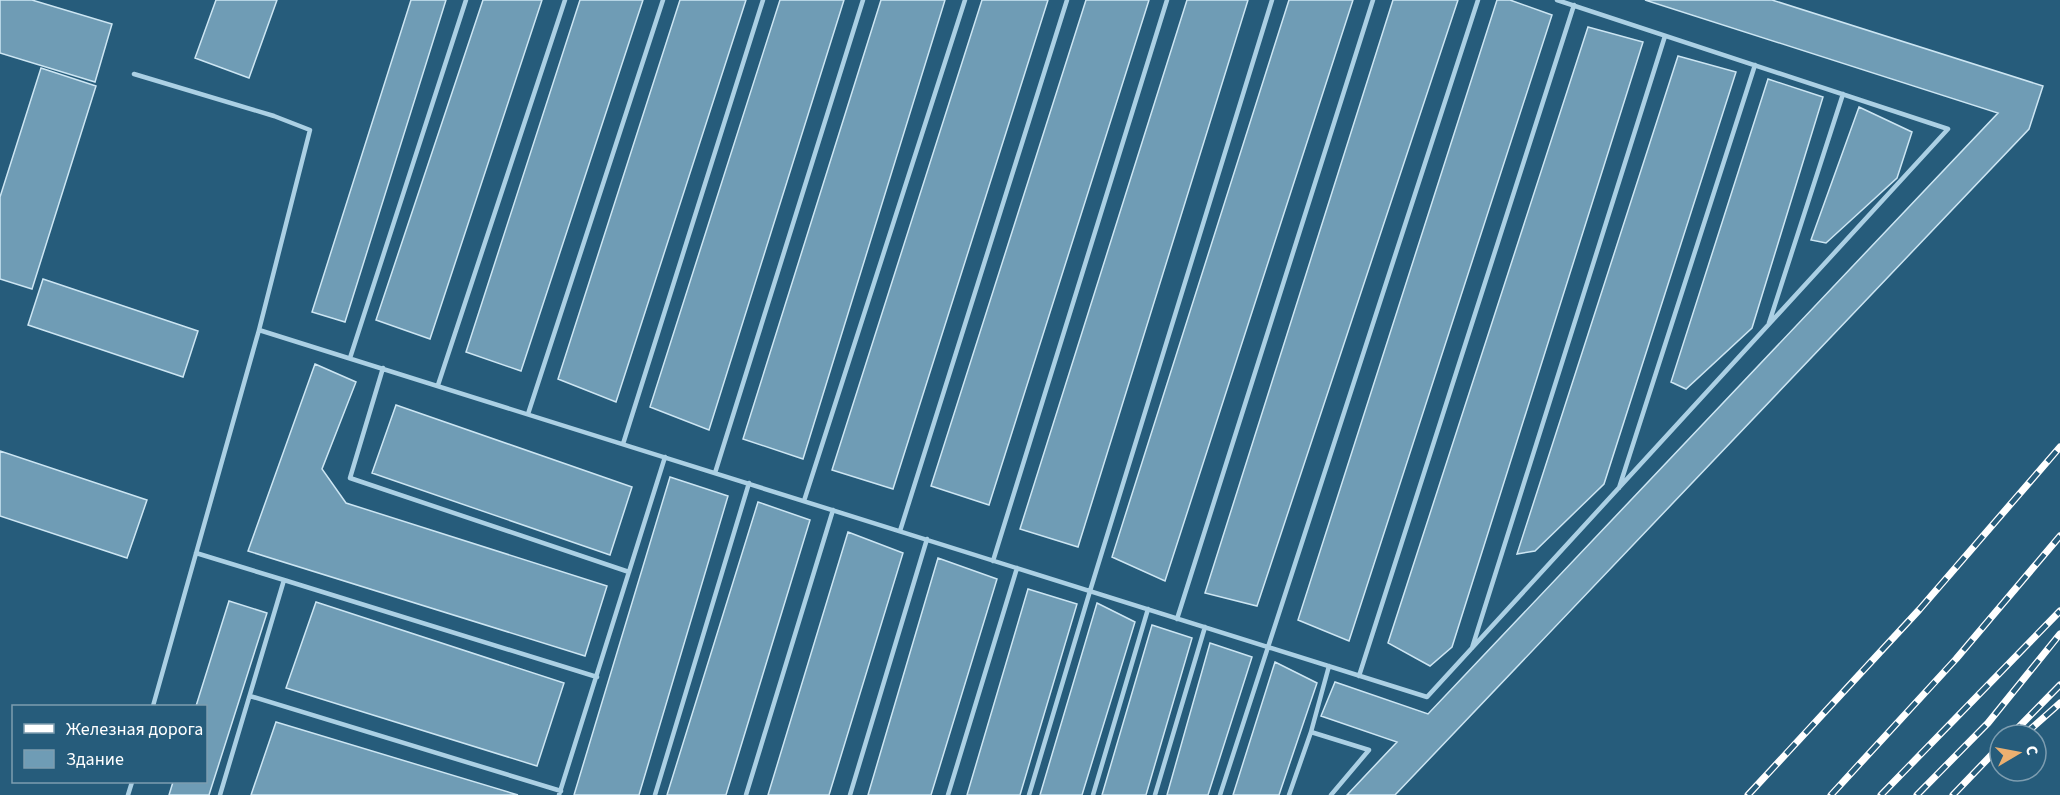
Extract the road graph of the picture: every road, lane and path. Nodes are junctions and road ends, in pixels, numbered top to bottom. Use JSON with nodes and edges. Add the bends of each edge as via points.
{"nodes":[{"id":1,"x":466,"y":0,"type":"edge"},
{"id":2,"x":565,"y":0,"type":"edge"},
{"id":3,"x":663,"y":0,"type":"edge"},
{"id":4,"x":763,"y":0,"type":"edge"},
{"id":5,"x":863,"y":0,"type":"edge"},
{"id":6,"x":965,"y":0,"type":"edge"},
{"id":7,"x":1067,"y":0,"type":"edge"},
{"id":8,"x":1167,"y":0,"type":"edge"},
{"id":9,"x":1272,"y":0,"type":"edge"},
{"id":10,"x":1373,"y":0,"type":"edge"},
{"id":11,"x":1478,"y":0,"type":"edge"},
{"id":12,"x":1557,"y":0,"type":"edge"},
{"id":13,"x":1574,"y":5,"type":"junction"},
{"id":14,"x":1665,"y":36,"type":"junction"},
{"id":15,"x":1755,"y":65,"type":"junction"},
{"id":16,"x":134,"y":74,"type":"dead end"},
{"id":17,"x":1843,"y":94,"type":"junction"},
{"id":18,"x":1768,"y":325,"type":"junction"},
{"id":19,"x":259,"y":330,"type":"junction"},
{"id":20,"x":350,"y":358,"type":"junction"},
{"id":21,"x":383,"y":368,"type":"junction"},
{"id":22,"x":438,"y":385,"type":"junction"},
{"id":23,"x":528,"y":414,"type":"junction"},
{"id":24,"x":623,"y":444,"type":"junction"},
{"id":25,"x":665,"y":457,"type":"junction"},
{"id":26,"x":715,"y":473,"type":"junction"},
{"id":27,"x":749,"y":483,"type":"junction"},
{"id":28,"x":1618,"y":490,"type":"junction"},
{"id":29,"x":804,"y":501,"type":"junction"},
{"id":30,"x":833,"y":510,"type":"junction"},
{"id":31,"x":900,"y":531,"type":"junction"},
{"id":32,"x":927,"y":539,"type":"junction"},
{"id":33,"x":196,"y":553,"type":"junction"},
{"id":34,"x":993,"y":561,"type":"junction"},
{"id":35,"x":1017,"y":568,"type":"junction"},
{"id":36,"x":629,"y":572,"type":"junction"},
{"id":37,"x":284,"y":580,"type":"junction"},
{"id":38,"x":1090,"y":591,"type":"junction"},
{"id":39,"x":1148,"y":609,"type":"junction"},
{"id":40,"x":1177,"y":618,"type":"junction"},
{"id":41,"x":1205,"y":627,"type":"junction"},
{"id":42,"x":1270,"y":648,"type":"junction"},
{"id":43,"x":1472,"y":649,"type":"junction"},
{"id":44,"x":1329,"y":666,"type":"junction"},
{"id":45,"x":1359,"y":676,"type":"junction"},
{"id":46,"x":597,"y":677,"type":"junction"},
{"id":47,"x":250,"y":696,"type":"junction"},
{"id":48,"x":153,"y":705,"type":"edge"},
{"id":49,"x":1311,"y":732,"type":"junction"},
{"id":50,"x":560,"y":793,"type":"edge"},
{"id":51,"x":220,"y":795,"type":"edge"},
{"id":52,"x":655,"y":795,"type":"edge"},
{"id":53,"x":746,"y":795,"type":"edge"},
{"id":54,"x":850,"y":795,"type":"edge"},
{"id":55,"x":948,"y":795,"type":"edge"},
{"id":56,"x":1029,"y":795,"type":"edge"},
{"id":57,"x":1093,"y":795,"type":"edge"},
{"id":58,"x":1155,"y":795,"type":"edge"},
{"id":59,"x":1220,"y":795,"type":"edge"},
{"id":60,"x":1289,"y":795,"type":"edge"},
{"id":61,"x":1331,"y":795,"type":"edge"}],
"edges":[{"from":1,"to":20,"type":"lane"},
{"from":2,"to":22,"type":"lane"},
{"from":3,"to":23,"type":"lane"},
{"from":4,"to":24,"type":"lane"},
{"from":5,"to":26,"type":"lane"},
{"from":6,"to":29,"type":"lane"},
{"from":7,"to":31,"type":"lane"},
{"from":8,"to":34,"type":"lane"},
{"from":9,"to":38,"type":"lane"},
{"from":10,"to":40,"type":"lane"},
{"from":11,"to":42,"type":"lane"},
{"from":12,"to":13,"type":"lane"},
{"from":13,"to":14,"type":"lane"},
{"from":13,"to":45,"type":"lane"},
{"from":14,"to":15,"type":"lane"},
{"from":14,"to":43,"type":"lane"},
{"from":15,"to":17,"type":"lane"},
{"from":15,"to":28,"type":"lane"},
{"from":16,"to":19,"type":"lane","via":[[310,130]]},
{"from":17,"to":18,"type":"lane"},
{"from":17,"to":18,"type":"lane","via":[[1948,129]]},
{"from":18,"to":28,"type":"lane"},
{"from":19,"to":20,"type":"lane"},
{"from":19,"to":33,"type":"lane"},
{"from":20,"to":21,"type":"lane"},
{"from":21,"to":22,"type":"lane"},
{"from":21,"to":36,"type":"lane","via":[[350,478]]},
{"from":22,"to":23,"type":"lane"},
{"from":23,"to":24,"type":"lane"},
{"from":24,"to":25,"type":"lane"},
{"from":25,"to":26,"type":"lane"},
{"from":25,"to":36,"type":"lane"},
{"from":26,"to":27,"type":"lane"},
{"from":27,"to":29,"type":"lane"},
{"from":27,"to":52,"type":"lane"},
{"from":28,"to":43,"type":"lane"},
{"from":29,"to":30,"type":"lane"},
{"from":30,"to":31,"type":"lane"},
{"from":30,"to":53,"type":"lane"},
{"from":31,"to":32,"type":"lane"},
{"from":32,"to":34,"type":"lane"},
{"from":32,"to":54,"type":"lane"},
{"from":33,"to":37,"type":"lane"},
{"from":33,"to":48,"type":"lane"},
{"from":34,"to":35,"type":"lane"},
{"from":35,"to":38,"type":"lane"},
{"from":35,"to":55,"type":"lane"},
{"from":36,"to":46,"type":"lane"},
{"from":37,"to":46,"type":"lane"},
{"from":37,"to":47,"type":"lane"},
{"from":38,"to":39,"type":"lane"},
{"from":38,"to":56,"type":"lane"},
{"from":39,"to":40,"type":"lane"},
{"from":39,"to":57,"type":"lane"},
{"from":40,"to":41,"type":"lane"},
{"from":41,"to":42,"type":"lane"},
{"from":41,"to":58,"type":"lane"},
{"from":42,"to":44,"type":"lane"},
{"from":42,"to":59,"type":"lane"},
{"from":43,"to":45,"type":"lane","via":[[1427,697]]},
{"from":44,"to":45,"type":"lane"},
{"from":44,"to":49,"type":"lane"},
{"from":46,"to":50,"type":"lane"},
{"from":47,"to":50,"type":"lane"},
{"from":47,"to":51,"type":"lane"},
{"from":49,"to":60,"type":"lane"},
{"from":49,"to":61,"type":"lane","via":[[1369,750]]}]}
